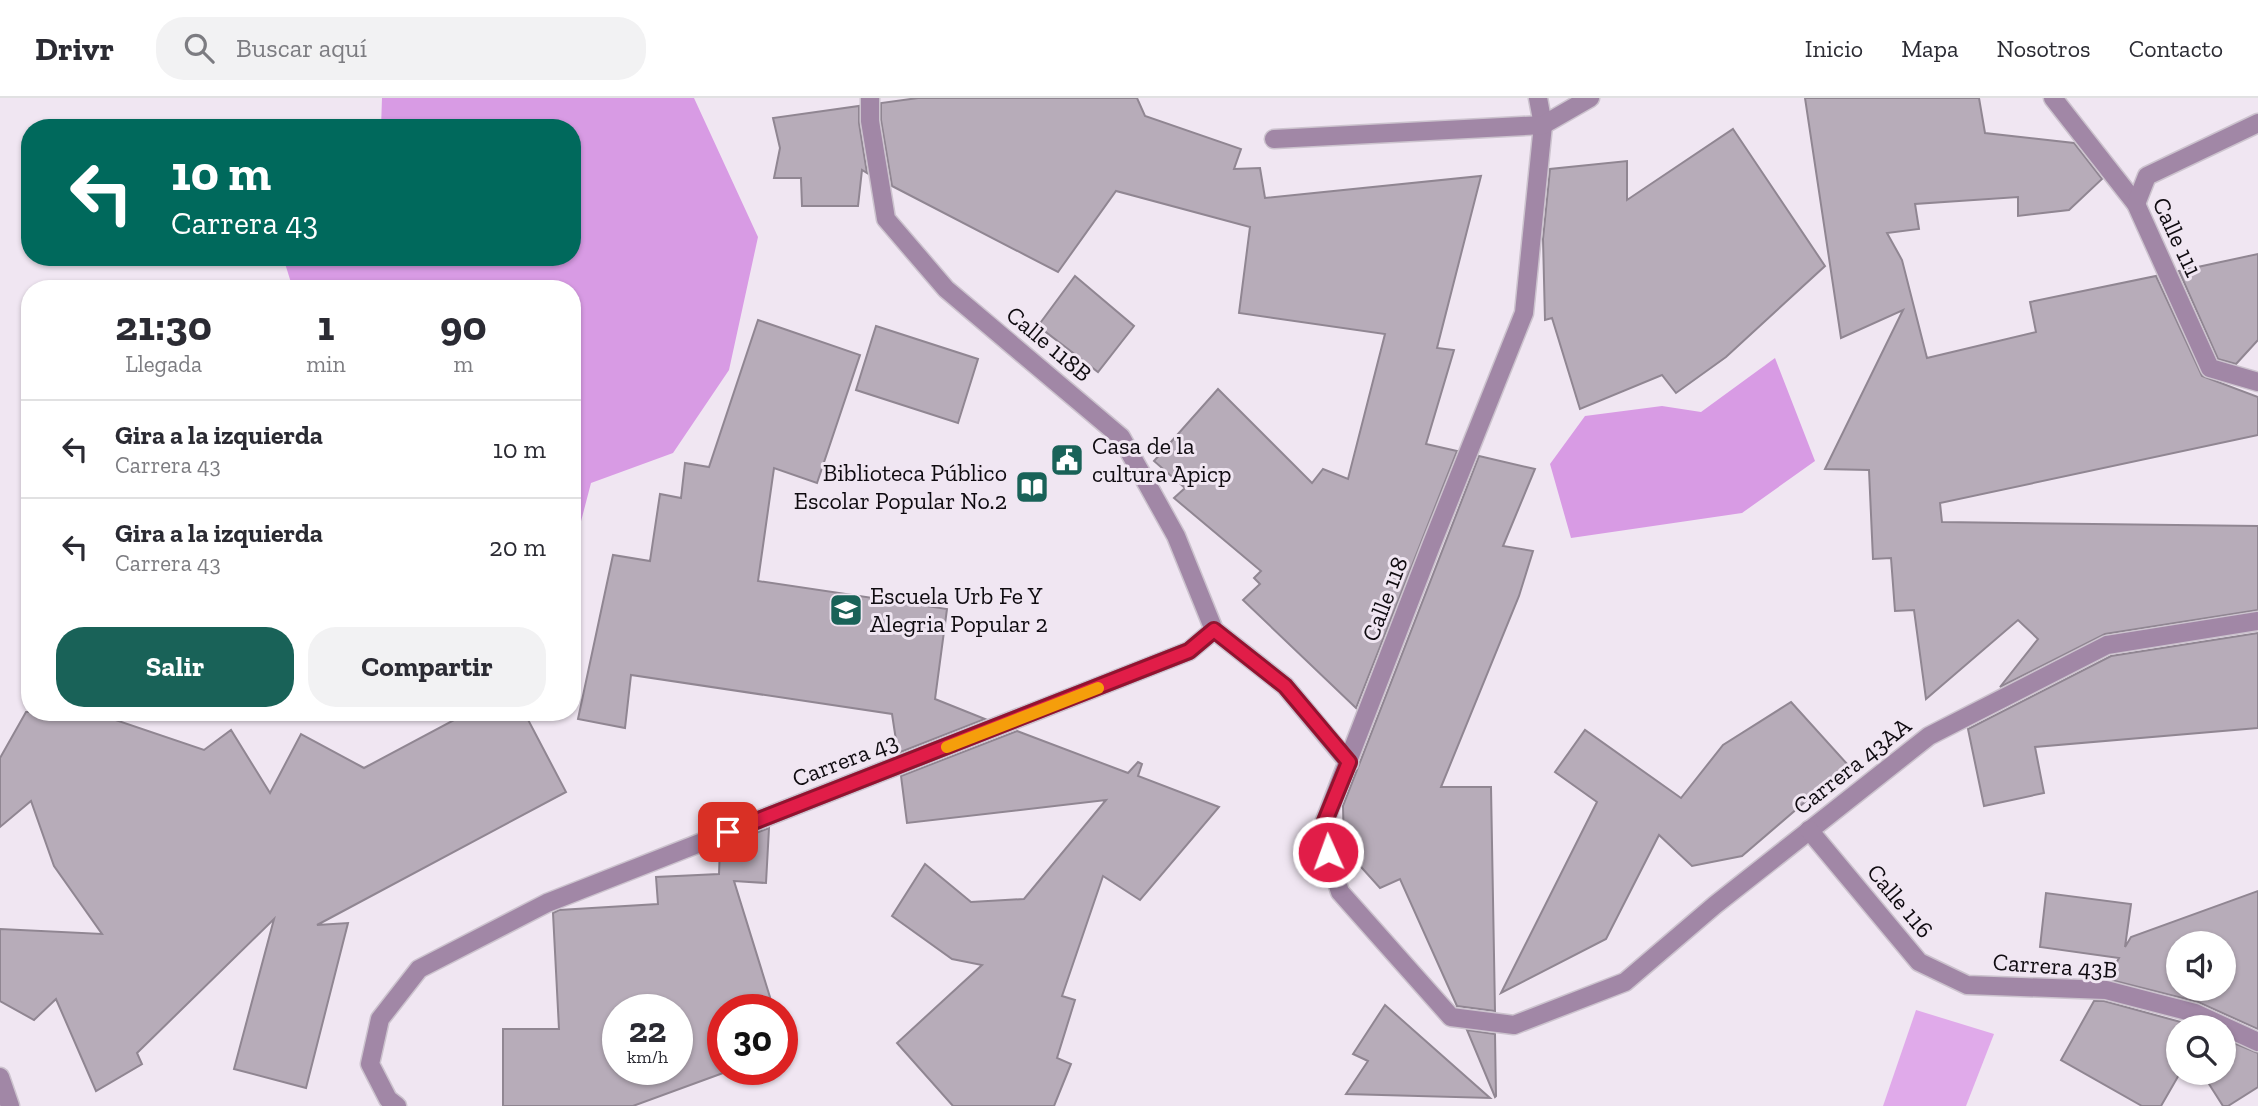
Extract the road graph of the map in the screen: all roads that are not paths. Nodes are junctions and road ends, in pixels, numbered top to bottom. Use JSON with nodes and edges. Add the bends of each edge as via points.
{"nodes":[{"id":1,"x":870,"y":98,"type":"edge"},
{"id":2,"x":1538,"y":98,"type":"edge"},
{"id":3,"x":1590,"y":98,"type":"edge"},
{"id":4,"x":2053,"y":98,"type":"edge"},
{"id":5,"x":2258,"y":123,"type":"edge"},
{"id":6,"x":1544,"y":125,"type":"junction"},
{"id":7,"x":1274,"y":139,"type":"dead end"},
{"id":8,"x":2136,"y":204,"type":"junction"},
{"id":9,"x":2258,"y":382,"type":"edge"},
{"id":10,"x":2258,"y":621,"type":"edge"},
{"id":11,"x":1214,"y":630,"type":"junction"},
{"id":12,"x":1349,"y":762,"type":"junction"},
{"id":13,"x":1809,"y":830,"type":"junction"},
{"id":14,"x":1966,"y":985,"type":"joint"},
{"id":15,"x":1514,"y":1025,"type":"joint"},
{"id":16,"x":2258,"y":1042,"type":"edge"},
{"id":17,"x":0,"y":1077,"type":"edge"},
{"id":18,"x":10,"y":1106,"type":"edge"},
{"id":19,"x":397,"y":1106,"type":"edge"}],
"edges":[{"from":1,"to":11,"type":"street","name":"Calle 118B","via":[[886,219],[946,289],[1121,437],[1176,536]]},
{"from":2,"to":6,"type":"street","name":"Calle 118"},
{"from":3,"to":6,"type":"street"},
{"from":4,"to":8,"type":"street","name":"Calle 111"},
{"from":5,"to":8,"type":"street","via":[[2147,176]]},
{"from":6,"to":7,"type":"street"},
{"from":6,"to":12,"type":"street","name":"Calle 118","via":[[1524,313]]},
{"from":8,"to":9,"type":"street","name":"Calle 111","via":[[2210,368]]},
{"from":10,"to":13,"type":"street","name":"Carrera 43AA","via":[[2107,645],[1929,736]]},
{"from":11,"to":12,"type":"street","via":[[1285,686]]},
{"from":11,"to":19,"type":"street","name":"Carrera 43","via":[[1189,651],[535,909],[419,969],[380,1019],[370,1064],[388,1099]]},
{"from":12,"to":15,"type":"street","name":"Calle 118","via":[[1321,831],[1340,892],[1451,1017]]},
{"from":13,"to":14,"type":"street","name":"Calle 116","via":[[1919,962]]},
{"from":13,"to":15,"type":"street","name":"Carrera 43AA","via":[[1625,982]]},
{"from":14,"to":16,"type":"street","name":"Carrera 43B","via":[[2106,990],[2195,1013]]},
{"from":17,"to":18,"type":"street"}]}
